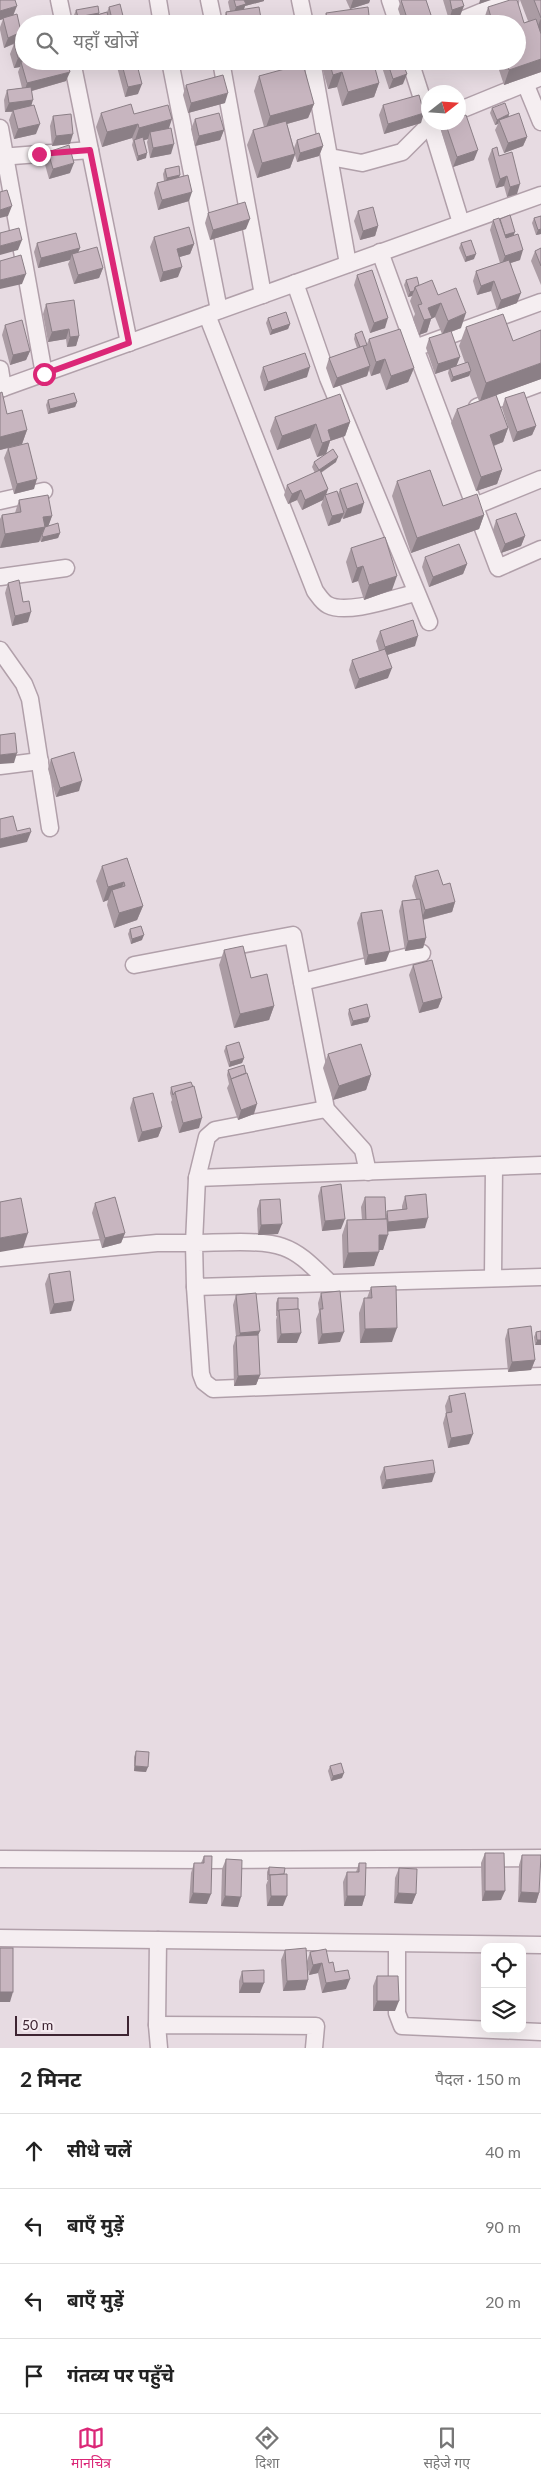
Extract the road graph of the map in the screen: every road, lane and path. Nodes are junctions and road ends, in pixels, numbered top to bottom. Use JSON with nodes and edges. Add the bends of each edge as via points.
{"nodes":[{"id":1,"x":59,"y":0,"type":"edge"},
{"id":2,"x":158,"y":0,"type":"edge"},
{"id":3,"x":210,"y":0,"type":"edge"},
{"id":4,"x":300,"y":0,"type":"edge"},
{"id":5,"x":390,"y":0,"type":"edge"},
{"id":6,"x":510,"y":0,"type":"edge"},
{"id":7,"x":62,"y":15,"type":"edge"},
{"id":8,"x":160,"y":15,"type":"edge"},
{"id":9,"x":212,"y":15,"type":"edge"},
{"id":10,"x":302,"y":15,"type":"edge"},
{"id":11,"x":395,"y":15,"type":"edge"},
{"id":12,"x":474,"y":15,"type":"edge"},
{"id":13,"x":74,"y":70,"type":"edge"},
{"id":14,"x":172,"y":70,"type":"edge"},
{"id":15,"x":222,"y":70,"type":"edge"},
{"id":16,"x":314,"y":70,"type":"edge"},
{"id":17,"x":413,"y":70,"type":"edge"},
{"id":18,"x":541,"y":76,"type":"edge"},
{"id":19,"x":224,"y":80,"type":"junction"},
{"id":20,"x":208,"y":83,"type":"edge"},
{"id":21,"x":525,"y":83,"type":"junction"},
{"id":22,"x":192,"y":87,"type":"edge"},
{"id":23,"x":175,"y":90,"type":"junction"},
{"id":24,"x":421,"y":94,"type":"edge"},
{"id":25,"x":466,"y":108,"type":"edge"},
{"id":26,"x":541,"y":122,"type":"edge"},
{"id":27,"x":0,"y":128,"type":"edge"},
{"id":28,"x":422,"y":130,"type":"edge"},
{"id":29,"x":433,"y":130,"type":"edge"},
{"id":30,"x":90,"y":150,"type":"junction"},
{"id":31,"x":2,"y":156,"type":"edge"},
{"id":32,"x":330,"y":157,"type":"junction"},
{"id":33,"x":541,"y":195,"type":"edge"},
{"id":34,"x":461,"y":223,"type":"junction"},
{"id":35,"x":380,"y":252,"type":"junction"},
{"id":36,"x":348,"y":264,"type":"junction"},
{"id":37,"x":295,"y":283,"type":"junction"},
{"id":38,"x":263,"y":294,"type":"junction"},
{"id":39,"x":541,"y":302,"type":"edge"},
{"id":40,"x":213,"y":313,"type":"junction"},
{"id":41,"x":129,"y":343,"type":"junction"},
{"id":42,"x":415,"y":348,"type":"junction"},
{"id":43,"x":0,"y":369,"type":"edge"},
{"id":44,"x":44,"y":374,"type":"junction"},
{"id":45,"x":541,"y":383,"type":"edge"},
{"id":46,"x":2,"y":389,"type":"edge"},
{"id":47,"x":442,"y":420,"type":"junction"},
{"id":48,"x":541,"y":480,"type":"edge"},
{"id":49,"x":44,"y":491,"type":"dead end"},
{"id":50,"x":0,"y":501,"type":"edge"},
{"id":51,"x":475,"y":506,"type":"junction"},
{"id":52,"x":541,"y":549,"type":"edge"},
{"id":53,"x":66,"y":568,"type":"dead end"},
{"id":54,"x":0,"y":577,"type":"edge"},
{"id":55,"x":415,"y":593,"type":"junction"},
{"id":56,"x":429,"y":622,"type":"dead end"},
{"id":57,"x":0,"y":650,"type":"edge"},
{"id":58,"x":40,"y":761,"type":"junction"},
{"id":59,"x":0,"y":766,"type":"edge"},
{"id":60,"x":50,"y":828,"type":"dead end"},
{"id":61,"x":422,"y":953,"type":"dead end"},
{"id":62,"x":134,"y":965,"type":"dead end"},
{"id":63,"x":302,"y":982,"type":"junction"},
{"id":64,"x":326,"y":1109,"type":"junction"},
{"id":65,"x":541,"y":1165,"type":"edge"},
{"id":66,"x":494,"y":1167,"type":"junction"},
{"id":67,"x":368,"y":1172,"type":"junction"},
{"id":68,"x":197,"y":1178,"type":"junction"},
{"id":69,"x":194,"y":1243,"type":"junction"},
{"id":70,"x":0,"y":1258,"type":"edge"},
{"id":71,"x":541,"y":1277,"type":"edge"},
{"id":72,"x":493,"y":1278,"type":"junction"},
{"id":73,"x":329,"y":1282,"type":"junction"},
{"id":74,"x":195,"y":1287,"type":"junction"},
{"id":75,"x":541,"y":1376,"type":"edge"},
{"id":76,"x":541,"y":1858,"type":"edge"},
{"id":77,"x":0,"y":1859,"type":"edge"},
{"id":78,"x":0,"y":1938,"type":"edge"},
{"id":79,"x":158,"y":1940,"type":"junction"},
{"id":80,"x":397,"y":1944,"type":"junction"},
{"id":81,"x":541,"y":1945,"type":"edge"},
{"id":82,"x":157,"y":2025,"type":"junction"},
{"id":83,"x":541,"y":2032,"type":"edge"},
{"id":84,"x":159,"y":2048,"type":"edge"},
{"id":85,"x":314,"y":2048,"type":"edge"}],
"edges":[{"from":1,"to":7,"type":"street"},
{"from":2,"to":8,"type":"street"},
{"from":3,"to":9,"type":"street"},
{"from":4,"to":10,"type":"street"},
{"from":5,"to":11,"type":"street"},
{"from":6,"to":12,"type":"street"},
{"from":13,"to":30,"type":"street"},
{"from":14,"to":23,"type":"street"},
{"from":15,"to":19,"type":"street"},
{"from":16,"to":32,"type":"street"},
{"from":17,"to":24,"type":"street"},
{"from":18,"to":21,"type":"street"},
{"from":19,"to":20,"type":"street"},
{"from":19,"to":38,"type":"street"},
{"from":21,"to":25,"type":"street"},
{"from":21,"to":26,"type":"street"},
{"from":22,"to":23,"type":"street"},
{"from":23,"to":40,"type":"street"},
{"from":27,"to":31,"type":"street"},
{"from":28,"to":32,"type":"street","via":[[402,152],[362,163]]},
{"from":29,"to":34,"type":"street"},
{"from":30,"to":31,"type":"street"},
{"from":30,"to":41,"type":"street"},
{"from":31,"to":44,"type":"street"},
{"from":32,"to":36,"type":"street"},
{"from":33,"to":34,"type":"street"},
{"from":34,"to":35,"type":"street"},
{"from":35,"to":36,"type":"street"},
{"from":35,"to":42,"type":"street"},
{"from":36,"to":37,"type":"street"},
{"from":37,"to":38,"type":"street"},
{"from":37,"to":55,"type":"street","via":[[328,378]]},
{"from":38,"to":40,"type":"street"},
{"from":39,"to":42,"type":"street"},
{"from":40,"to":41,"type":"street"},
{"from":40,"to":55,"type":"street","via":[[321,601],[345,609]]},
{"from":41,"to":44,"type":"street"},
{"from":42,"to":47,"type":"street"},
{"from":43,"to":46,"type":"street"},
{"from":44,"to":46,"type":"street"},
{"from":45,"to":47,"type":"street"},
{"from":47,"to":51,"type":"street"},
{"from":48,"to":51,"type":"street"},
{"from":49,"to":50,"type":"street"},
{"from":51,"to":52,"type":"street","via":[[498,568]]},
{"from":53,"to":54,"type":"street"},
{"from":55,"to":56,"type":"street"},
{"from":57,"to":58,"type":"street","via":[[24,684],[30,699]]},
{"from":58,"to":59,"type":"street"},
{"from":58,"to":60,"type":"street"},
{"from":61,"to":63,"type":"street"},
{"from":62,"to":63,"type":"street","via":[[293,935]]},
{"from":63,"to":64,"type":"street"},
{"from":64,"to":67,"type":"street","via":[[362,1150]]},
{"from":64,"to":68,"type":"street","via":[[210,1132]]},
{"from":65,"to":66,"type":"street"},
{"from":66,"to":67,"type":"street"},
{"from":66,"to":72,"type":"street"},
{"from":67,"to":68,"type":"street"},
{"from":68,"to":69,"type":"street"},
{"from":69,"to":70,"type":"street","via":[[158,1243]]},
{"from":69,"to":73,"type":"street","via":[[283,1247],[301,1256]]},
{"from":69,"to":74,"type":"street"},
{"from":71,"to":72,"type":"street"},
{"from":72,"to":73,"type":"street"},
{"from":73,"to":74,"type":"street"},
{"from":74,"to":75,"type":"street","via":[[201,1374],[204,1382],[213,1389]]},
{"from":76,"to":77,"type":"street"},
{"from":78,"to":79,"type":"street"},
{"from":79,"to":80,"type":"street"},
{"from":79,"to":82,"type":"street"},
{"from":80,"to":81,"type":"street"},
{"from":80,"to":83,"type":"street","via":[[397,2013],[402,2026]]},
{"from":82,"to":84,"type":"street"},
{"from":82,"to":85,"type":"street","via":[[316,2026]]}]}
